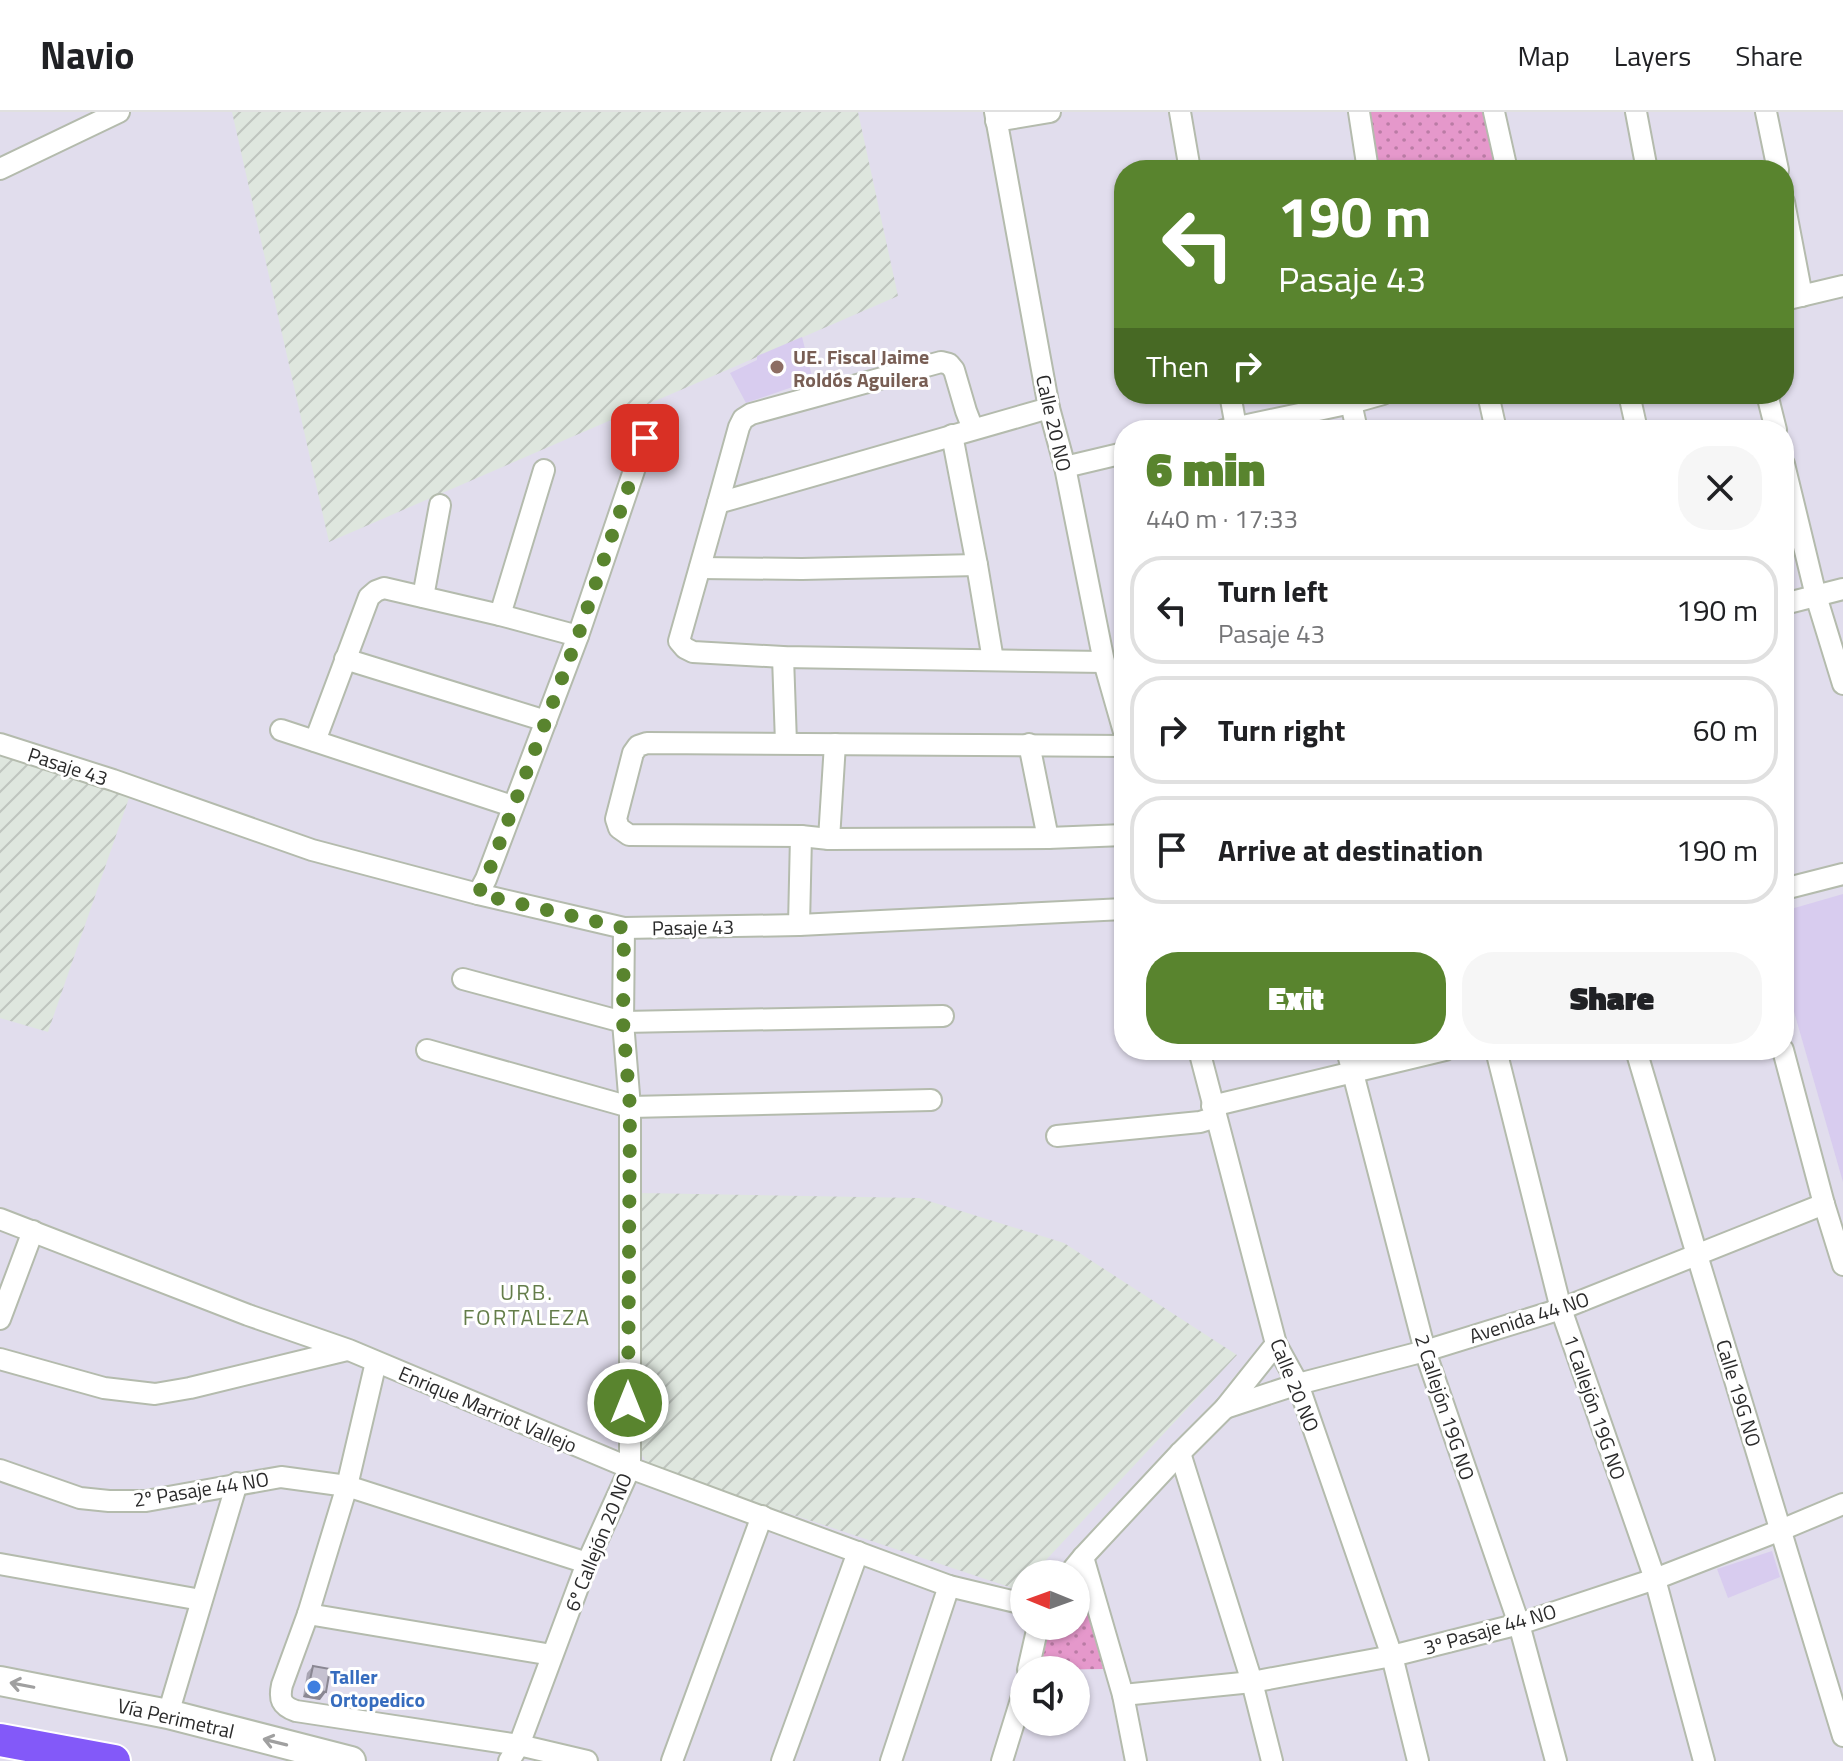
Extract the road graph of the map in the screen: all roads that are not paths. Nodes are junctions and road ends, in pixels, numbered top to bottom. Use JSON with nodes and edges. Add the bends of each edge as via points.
{"nodes":[{"id":1,"x":119,"y":112,"type":"edge"},
{"id":2,"x":1050,"y":112,"type":"edge"},
{"id":3,"x":1180,"y":112,"type":"edge"},
{"id":4,"x":1359,"y":112,"type":"edge"},
{"id":5,"x":1494,"y":112,"type":"edge"},
{"id":6,"x":1636,"y":112,"type":"edge"},
{"id":7,"x":1766,"y":112,"type":"edge"},
{"id":8,"x":996,"y":116,"type":"edge"},
{"id":9,"x":1188,"y":160,"type":"edge"},
{"id":10,"x":1366,"y":160,"type":"edge"},
{"id":11,"x":1505,"y":160,"type":"edge"},
{"id":12,"x":1645,"y":160,"type":"edge"},
{"id":13,"x":1776,"y":160,"type":"edge"},
{"id":14,"x":0,"y":169,"type":"edge"},
{"id":15,"x":1843,"y":286,"type":"edge"},
{"id":16,"x":1794,"y":298,"type":"edge"},
{"id":17,"x":1346,"y":404,"type":"edge"},
{"id":18,"x":1049,"y":408,"type":"junction"},
{"id":19,"x":1272,"y":420,"type":"edge"},
{"id":20,"x":973,"y":429,"type":"junction"},
{"id":21,"x":952,"y":435,"type":"junction"},
{"id":22,"x":645,"y":438,"type":"dead end"},
{"id":23,"x":1114,"y":455,"type":"edge"},
{"id":24,"x":1065,"y":467,"type":"junction"},
{"id":25,"x":544,"y":470,"type":"dead end"},
{"id":26,"x":718,"y":503,"type":"junction"},
{"id":27,"x":440,"y":505,"type":"dead end"},
{"id":28,"x":1794,"y":505,"type":"edge"},
{"id":29,"x":977,"y":565,"type":"junction"},
{"id":30,"x":700,"y":568,"type":"junction"},
{"id":31,"x":1843,"y":589,"type":"edge"},
{"id":32,"x":1816,"y":596,"type":"junction"},
{"id":33,"x":423,"y":597,"type":"junction"},
{"id":34,"x":1794,"y":602,"type":"edge"},
{"id":35,"x":500,"y":615,"type":"junction"},
{"id":36,"x":578,"y":636,"type":"junction"},
{"id":37,"x":783,"y":657,"type":"junction"},
{"id":38,"x":345,"y":659,"type":"junction"},
{"id":39,"x":993,"y":660,"type":"junction"},
{"id":40,"x":1104,"y":662,"type":"junction"},
{"id":41,"x":1843,"y":684,"type":"edge"},
{"id":42,"x":1114,"y":697,"type":"edge"},
{"id":43,"x":546,"y":721,"type":"junction"},
{"id":44,"x":281,"y":730,"type":"dead end"},
{"id":45,"x":315,"y":741,"type":"junction"},
{"id":46,"x":786,"y":743,"type":"junction"},
{"id":47,"x":0,"y":744,"type":"edge"},
{"id":48,"x":835,"y":744,"type":"junction"},
{"id":49,"x":1029,"y":744,"type":"junction"},
{"id":50,"x":1114,"y":746,"type":"edge"},
{"id":51,"x":512,"y":806,"type":"junction"},
{"id":52,"x":1114,"y":835,"type":"edge"},
{"id":53,"x":801,"y":836,"type":"junction"},
{"id":54,"x":1048,"y":838,"type":"junction"},
{"id":55,"x":829,"y":839,"type":"junction"},
{"id":56,"x":1843,"y":874,"type":"edge"},
{"id":57,"x":1794,"y":886,"type":"edge"},
{"id":58,"x":478,"y":894,"type":"junction"},
{"id":59,"x":1114,"y":909,"type":"edge"},
{"id":60,"x":799,"y":925,"type":"junction"},
{"id":61,"x":624,"y":928,"type":"junction"},
{"id":62,"x":463,"y":979,"type":"dead end"},
{"id":63,"x":943,"y":1016,"type":"dead end"},
{"id":64,"x":623,"y":1022,"type":"junction"},
{"id":65,"x":427,"y":1050,"type":"dead end"},
{"id":66,"x":1201,"y":1060,"type":"edge"},
{"id":67,"x":1349,"y":1060,"type":"edge"},
{"id":68,"x":1405,"y":1060,"type":"edge"},
{"id":69,"x":1499,"y":1060,"type":"edge"},
{"id":70,"x":1639,"y":1060,"type":"edge"},
{"id":71,"x":1786,"y":1060,"type":"edge"},
{"id":72,"x":1352,"y":1073,"type":"junction"},
{"id":73,"x":931,"y":1100,"type":"dead end"},
{"id":74,"x":630,"y":1107,"type":"junction"},
{"id":75,"x":1214,"y":1112,"type":"junction"},
{"id":76,"x":1057,"y":1136,"type":"dead end"},
{"id":77,"x":1824,"y":1204,"type":"junction"},
{"id":78,"x":0,"y":1219,"type":"edge"},
{"id":79,"x":33,"y":1231,"type":"junction"},
{"id":80,"x":1697,"y":1255,"type":"junction"},
{"id":81,"x":1843,"y":1265,"type":"edge"},
{"id":82,"x":1561,"y":1309,"type":"junction"},
{"id":83,"x":0,"y":1319,"type":"edge"},
{"id":84,"x":1276,"y":1344,"type":"junction"},
{"id":85,"x":349,"y":1350,"type":"junction"},
{"id":86,"x":1425,"y":1351,"type":"junction"},
{"id":87,"x":0,"y":1359,"type":"edge"},
{"id":88,"x":376,"y":1362,"type":"junction"},
{"id":89,"x":1298,"y":1384,"type":"junction"},
{"id":90,"x":1225,"y":1408,"type":"junction"},
{"id":91,"x":1180,"y":1453,"type":"junction"},
{"id":92,"x":630,"y":1468,"type":"junction"},
{"id":93,"x":0,"y":1470,"type":"edge"},
{"id":94,"x":237,"y":1483,"type":"junction"},
{"id":95,"x":347,"y":1486,"type":"junction"},
{"id":96,"x":1843,"y":1504,"type":"edge"},
{"id":97,"x":762,"y":1516,"type":"junction"},
{"id":98,"x":1781,"y":1530,"type":"junction"},
{"id":99,"x":858,"y":1552,"type":"junction"},
{"id":100,"x":1083,"y":1557,"type":"junction"},
{"id":101,"x":1081,"y":1560,"type":"edge"},
{"id":102,"x":587,"y":1563,"type":"junction"},
{"id":103,"x":0,"y":1564,"type":"edge"},
{"id":104,"x":1655,"y":1579,"type":"junction"},
{"id":105,"x":949,"y":1586,"type":"junction"},
{"id":106,"x":201,"y":1600,"type":"junction"},
{"id":107,"x":1010,"y":1601,"type":"edge"},
{"id":108,"x":308,"y":1614,"type":"junction"},
{"id":109,"x":1519,"y":1624,"type":"junction"},
{"id":110,"x":552,"y":1655,"type":"junction"},
{"id":111,"x":1392,"y":1656,"type":"junction"},
{"id":112,"x":0,"y":1681,"type":"edge"},
{"id":113,"x":1252,"y":1682,"type":"junction"},
{"id":114,"x":1123,"y":1695,"type":"junction"},
{"id":115,"x":168,"y":1714,"type":"junction"},
{"id":116,"x":1010,"y":1735,"type":"edge"},
{"id":117,"x":1843,"y":1736,"type":"edge"},
{"id":118,"x":15,"y":1743,"type":"edge"},
{"id":119,"x":514,"y":1753,"type":"edge"},
{"id":120,"x":114,"y":1761,"type":"edge"},
{"id":121,"x":351,"y":1761,"type":"edge"},
{"id":122,"x":587,"y":1761,"type":"edge"},
{"id":123,"x":672,"y":1761,"type":"edge"},
{"id":124,"x":782,"y":1761,"type":"edge"},
{"id":125,"x":891,"y":1761,"type":"edge"},
{"id":126,"x":1002,"y":1761,"type":"edge"},
{"id":127,"x":1136,"y":1761,"type":"edge"},
{"id":128,"x":1272,"y":1761,"type":"edge"},
{"id":129,"x":1418,"y":1761,"type":"edge"},
{"id":130,"x":1556,"y":1761,"type":"edge"},
{"id":131,"x":1704,"y":1761,"type":"edge"}],
"edges":[{"from":1,"to":14,"type":"street"},
{"from":2,"to":8,"type":"street"},
{"from":3,"to":9,"type":"street"},
{"from":4,"to":10,"type":"street"},
{"from":5,"to":11,"type":"street"},
{"from":6,"to":12,"type":"street"},
{"from":7,"to":13,"type":"street"},
{"from":8,"to":18,"type":"street","name":"Calle 20 NO"},
{"from":15,"to":16,"type":"street"},
{"from":17,"to":19,"type":"street"},
{"from":18,"to":20,"type":"street"},
{"from":18,"to":24,"type":"street","name":"Calle 20 NO"},
{"from":20,"to":21,"type":"street"},
{"from":20,"to":26,"type":"street","via":[[954,370],[941,362],[751,414],[739,427]]},
{"from":21,"to":26,"type":"street"},
{"from":21,"to":29,"type":"street"},
{"from":22,"to":36,"type":"street"},
{"from":23,"to":24,"type":"street"},
{"from":24,"to":40,"type":"street","name":"Calle 20 NO"},
{"from":25,"to":35,"type":"street"},
{"from":26,"to":30,"type":"street"},
{"from":27,"to":33,"type":"street"},
{"from":28,"to":32,"type":"street"},
{"from":29,"to":30,"type":"street"},
{"from":29,"to":39,"type":"street"},
{"from":30,"to":37,"type":"street","via":[[679,641],[685,648]]},
{"from":31,"to":32,"type":"street"},
{"from":32,"to":34,"type":"street"},
{"from":32,"to":41,"type":"street"},
{"from":33,"to":35,"type":"street"},
{"from":33,"to":38,"type":"street","via":[[376,591]]},
{"from":35,"to":36,"type":"street"},
{"from":36,"to":43,"type":"street"},
{"from":37,"to":39,"type":"street"},
{"from":37,"to":46,"type":"street"},
{"from":38,"to":43,"type":"street"},
{"from":38,"to":45,"type":"street"},
{"from":39,"to":40,"type":"street"},
{"from":40,"to":42,"type":"street","name":"Calle 20 NO"},
{"from":43,"to":51,"type":"street"},
{"from":44,"to":45,"type":"street"},
{"from":45,"to":51,"type":"street"},
{"from":46,"to":48,"type":"street"},
{"from":46,"to":53,"type":"street","via":[[638,746],[616,819],[629,835]]},
{"from":47,"to":58,"type":"street","name":"Pasaje 43","via":[[312,850]]},
{"from":48,"to":49,"type":"street"},
{"from":48,"to":55,"type":"street"},
{"from":49,"to":50,"type":"street"},
{"from":49,"to":54,"type":"street"},
{"from":51,"to":58,"type":"street"},
{"from":52,"to":54,"type":"street"},
{"from":53,"to":55,"type":"street"},
{"from":53,"to":60,"type":"street"},
{"from":54,"to":55,"type":"street"},
{"from":56,"to":57,"type":"street"},
{"from":58,"to":61,"type":"street","name":"Pasaje 43"},
{"from":59,"to":60,"type":"street","name":"Pasaje 43"},
{"from":60,"to":61,"type":"street","name":"Pasaje 43"},
{"from":61,"to":64,"type":"street","name":"6º Callejón 20 NO"},
{"from":62,"to":64,"type":"street"},
{"from":63,"to":64,"type":"street"},
{"from":64,"to":74,"type":"street","name":"6º Callejón 20 NO"},
{"from":65,"to":74,"type":"street"},
{"from":66,"to":75,"type":"street","name":"Calle 20 NO"},
{"from":67,"to":72,"type":"street","name":"2 Callejón 19G NO"},
{"from":68,"to":72,"type":"street"},
{"from":69,"to":82,"type":"street","name":"1 Callejón 19G NO"},
{"from":70,"to":80,"type":"street","name":"Calle 19G NO"},
{"from":71,"to":77,"type":"street"},
{"from":72,"to":75,"type":"street"},
{"from":72,"to":86,"type":"street","name":"2 Callejón 19G NO"},
{"from":73,"to":74,"type":"street"},
{"from":74,"to":92,"type":"street","name":"6º Callejón 20 NO"},
{"from":75,"to":76,"type":"street","via":[[1200,1122]]},
{"from":75,"to":84,"type":"street","name":"Calle 20 NO"},
{"from":77,"to":80,"type":"street","name":"Avenida 44 NO"},
{"from":77,"to":81,"type":"street"},
{"from":78,"to":79,"type":"street","name":"Enrique Marriot Vallejo"},
{"from":79,"to":83,"type":"street"},
{"from":79,"to":85,"type":"street","name":"Enrique Marriot Vallejo"},
{"from":80,"to":82,"type":"street","name":"Avenida 44 NO"},
{"from":80,"to":98,"type":"street","name":"Calle 19G NO"},
{"from":82,"to":86,"type":"street","name":"Avenida 44 NO"},
{"from":82,"to":104,"type":"street","name":"1 Callejón 19G NO"},
{"from":84,"to":89,"type":"street","name":"Calle 20 NO"},
{"from":84,"to":90,"type":"street"},
{"from":85,"to":87,"type":"street","via":[[155,1394],[104,1388]]},
{"from":85,"to":88,"type":"street","name":"Enrique Marriot Vallejo"},
{"from":86,"to":89,"type":"street","name":"Avenida 44 NO"},
{"from":86,"to":109,"type":"street","name":"2 Callejón 19G NO"},
{"from":88,"to":92,"type":"street","name":"Enrique Marriot Vallejo"},
{"from":88,"to":95,"type":"street"},
{"from":89,"to":90,"type":"street","name":"Avenida 44 NO"},
{"from":89,"to":111,"type":"street","name":"Calle 20 NO"},
{"from":90,"to":91,"type":"street"},
{"from":91,"to":100,"type":"street"},
{"from":91,"to":113,"type":"street"},
{"from":92,"to":97,"type":"street","name":"Enrique Marriot Vallejo"},
{"from":92,"to":102,"type":"street","name":"6º Callejón 20 NO"},
{"from":93,"to":94,"type":"street","name":"2º Pasaje 44 NO","via":[[80,1498],[109,1501],[146,1501]]},
{"from":94,"to":95,"type":"street","name":"2º Pasaje 44 NO","via":[[281,1477]]},
{"from":94,"to":106,"type":"street"},
{"from":95,"to":102,"type":"street","name":"2º Pasaje 44 NO"},
{"from":95,"to":108,"type":"street"},
{"from":96,"to":98,"type":"street","name":"3º Pasaje 44 NO"},
{"from":97,"to":99,"type":"street","name":"Enrique Marriot Vallejo"},
{"from":97,"to":123,"type":"street"},
{"from":98,"to":104,"type":"street","name":"3º Pasaje 44 NO"},
{"from":98,"to":117,"type":"street","name":"Calle 19G NO"},
{"from":99,"to":105,"type":"street","name":"Enrique Marriot Vallejo"},
{"from":99,"to":124,"type":"street"},
{"from":100,"to":101,"type":"street"},
{"from":100,"to":114,"type":"street"},
{"from":102,"to":110,"type":"street","name":"6º Callejón 20 NO"},
{"from":103,"to":106,"type":"street"},
{"from":104,"to":109,"type":"street","name":"3º Pasaje 44 NO"},
{"from":104,"to":131,"type":"street","name":"1 Callejón 19G NO"},
{"from":105,"to":107,"type":"street","name":"Enrique Marriot Vallejo"},
{"from":105,"to":125,"type":"street"},
{"from":106,"to":115,"type":"street"},
{"from":108,"to":110,"type":"street"},
{"from":108,"to":119,"type":"street","via":[[280,1696],[282,1704]]},
{"from":109,"to":111,"type":"street","name":"3º Pasaje 44 NO"},
{"from":109,"to":130,"type":"street","name":"2 Callejón 19G NO"},
{"from":110,"to":119,"type":"street","name":"6º Callejón 20 NO"},
{"from":111,"to":113,"type":"street","name":"3º Pasaje 44 NO"},
{"from":111,"to":129,"type":"street","name":"Calle 20 NO"},
{"from":115,"to":112,"type":"main road","name":"Vía Perimetral","one_way":true},
{"from":113,"to":114,"type":"street","name":"3º Pasaje 44 NO"},
{"from":113,"to":128,"type":"street"},
{"from":114,"to":127,"type":"street"},
{"from":121,"to":115,"type":"main road","name":"Vía Perimetral","one_way":true},
{"from":116,"to":126,"type":"street"},
{"from":118,"to":120,"type":"highway"},
{"from":119,"to":122,"type":"street"}]}
